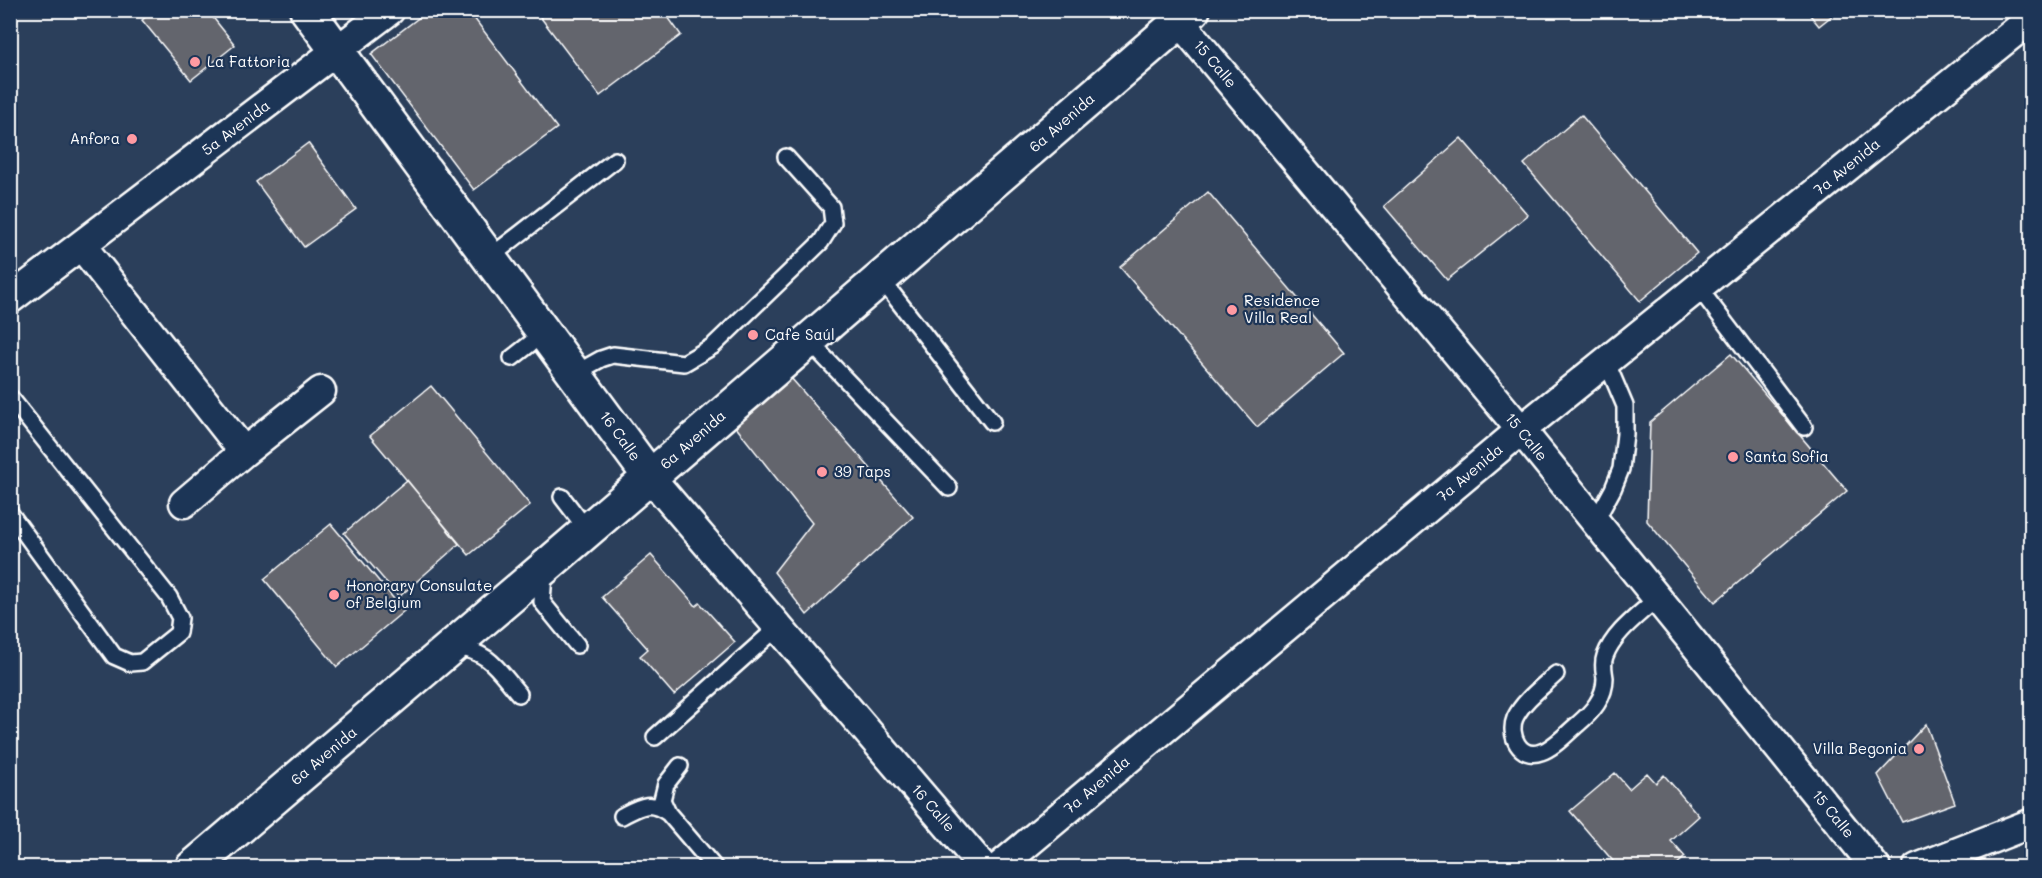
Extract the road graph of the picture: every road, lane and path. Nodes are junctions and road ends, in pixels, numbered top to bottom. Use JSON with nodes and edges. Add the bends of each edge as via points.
{"nodes":[{"id":1,"x":307,"y":10,"type":"edge"},
{"id":2,"x":390,"y":10,"type":"edge"},
{"id":3,"x":1181,"y":14,"type":"edge"},
{"id":4,"x":2031,"y":18,"type":"edge"},
{"id":5,"x":337,"y":51,"type":"junction"},
{"id":6,"x":786,"y":157,"type":"dead end"},
{"id":7,"x":615,"y":160,"type":"dead end"},
{"id":8,"x":81,"y":245,"type":"junction"},
{"id":9,"x":489,"y":258,"type":"junction"},
{"id":10,"x":881,"y":279,"type":"junction"},
{"id":11,"x":1698,"y":287,"type":"junction"},
{"id":12,"x":10,"y":299,"type":"edge"},
{"id":13,"x":544,"y":333,"type":"junction"},
{"id":14,"x":809,"y":340,"type":"junction"},
{"id":15,"x":512,"y":358,"type":"dead end"},
{"id":16,"x":1606,"y":361,"type":"junction"},
{"id":17,"x":574,"y":374,"type":"junction"},
{"id":18,"x":321,"y":391,"type":"dead end"},
{"id":19,"x":10,"y":397,"type":"edge"},
{"id":20,"x":992,"y":422,"type":"dead end"},
{"id":21,"x":1804,"y":427,"type":"dead end"},
{"id":22,"x":1521,"y":430,"type":"junction"},
{"id":23,"x":244,"y":452,"type":"junction"},
{"id":24,"x":650,"y":477,"type":"junction"},
{"id":25,"x":949,"y":488,"type":"dead end"},
{"id":26,"x":562,"y":496,"type":"dead end"},
{"id":27,"x":184,"y":503,"type":"dead end"},
{"id":28,"x":10,"y":513,"type":"edge"},
{"id":29,"x":1595,"y":522,"type":"junction"},
{"id":30,"x":588,"y":531,"type":"junction"},
{"id":31,"x":544,"y":568,"type":"junction"},
{"id":32,"x":1657,"y":598,"type":"junction"},
{"id":33,"x":778,"y":627,"type":"junction"},
{"id":34,"x":454,"y":645,"type":"junction"},
{"id":35,"x":577,"y":645,"type":"dead end"},
{"id":36,"x":1556,"y":674,"type":"dead end"},
{"id":37,"x":519,"y":694,"type":"dead end"},
{"id":38,"x":655,"y":737,"type":"dead end"},
{"id":39,"x":680,"y":766,"type":"dead end"},
{"id":40,"x":668,"y":813,"type":"junction"},
{"id":41,"x":622,"y":816,"type":"dead end"},
{"id":42,"x":2029,"y":830,"type":"edge"},
{"id":43,"x":192,"y":867,"type":"edge"},
{"id":44,"x":715,"y":867,"type":"edge"},
{"id":45,"x":984,"y":867,"type":"edge"},
{"id":46,"x":998,"y":867,"type":"edge"},
{"id":47,"x":1876,"y":867,"type":"edge"},
{"id":48,"x":1917,"y":867,"type":"edge"}],
"edges":[{"from":1,"to":5,"type":"street","name":"16 Calle"},
{"from":2,"to":5,"type":"street","name":"5a Avenida"},
{"from":3,"to":10,"type":"street","name":"6a Avenida"},
{"from":3,"to":22,"type":"street","name":"15 Calle"},
{"from":4,"to":11,"type":"street","name":"7a Avenida"},
{"from":5,"to":8,"type":"street","name":"5a Avenida"},
{"from":5,"to":9,"type":"street","name":"16 Calle"},
{"from":6,"to":17,"type":"lane","via":[[831,207],[832,223],[821,243],[713,346],[684,363],[613,355]]},
{"from":7,"to":9,"type":"lane"},
{"from":8,"to":12,"type":"street","name":"5a Avenida"},
{"from":8,"to":23,"type":"street"},
{"from":9,"to":13,"type":"street","name":"16 Calle"},
{"from":10,"to":14,"type":"street","name":"6a Avenida"},
{"from":10,"to":20,"type":"lane"},
{"from":11,"to":16,"type":"street","name":"7a Avenida"},
{"from":11,"to":21,"type":"lane"},
{"from":13,"to":15,"type":"lane"},
{"from":13,"to":17,"type":"street","name":"16 Calle"},
{"from":14,"to":24,"type":"street","name":"6a Avenida"},
{"from":14,"to":25,"type":"lane"},
{"from":16,"to":22,"type":"street","name":"7a Avenida"},
{"from":16,"to":29,"type":"lane","via":[[1625,406],[1625,434],[1621,469]]},
{"from":17,"to":24,"type":"street","name":"16 Calle"},
{"from":18,"to":23,"type":"street"},
{"from":19,"to":28,"type":"lane","via":[[169,597],[180,618],[178,633],[142,662],[130,663],[114,656]]},
{"from":22,"to":29,"type":"street","name":"15 Calle"},
{"from":22,"to":46,"type":"street","name":"7a Avenida"},
{"from":23,"to":27,"type":"street"},
{"from":24,"to":30,"type":"street","name":"6a Avenida"},
{"from":24,"to":33,"type":"street","name":"16 Calle"},
{"from":26,"to":30,"type":"lane"},
{"from":29,"to":32,"type":"street","name":"15 Calle"},
{"from":30,"to":31,"type":"street","name":"6a Avenida"},
{"from":31,"to":34,"type":"street","name":"6a Avenida"},
{"from":31,"to":35,"type":"lane","via":[[542,602]]},
{"from":32,"to":36,"type":"lane","via":[[1615,638],[1605,654],[1605,680],[1594,709],[1541,753],[1527,753],[1517,746],[1512,734],[1514,720]]},
{"from":32,"to":47,"type":"street","name":"15 Calle"},
{"from":33,"to":38,"type":"lane"},
{"from":33,"to":45,"type":"street","name":"16 Calle"},
{"from":34,"to":37,"type":"lane","via":[[489,658]]},
{"from":34,"to":43,"type":"street","name":"6a Avenida"},
{"from":39,"to":40,"type":"lane","via":[[666,784],[662,800]]},
{"from":40,"to":41,"type":"lane","via":[[656,805],[641,806]]},
{"from":40,"to":44,"type":"lane"},
{"from":42,"to":48,"type":"street"}]}
